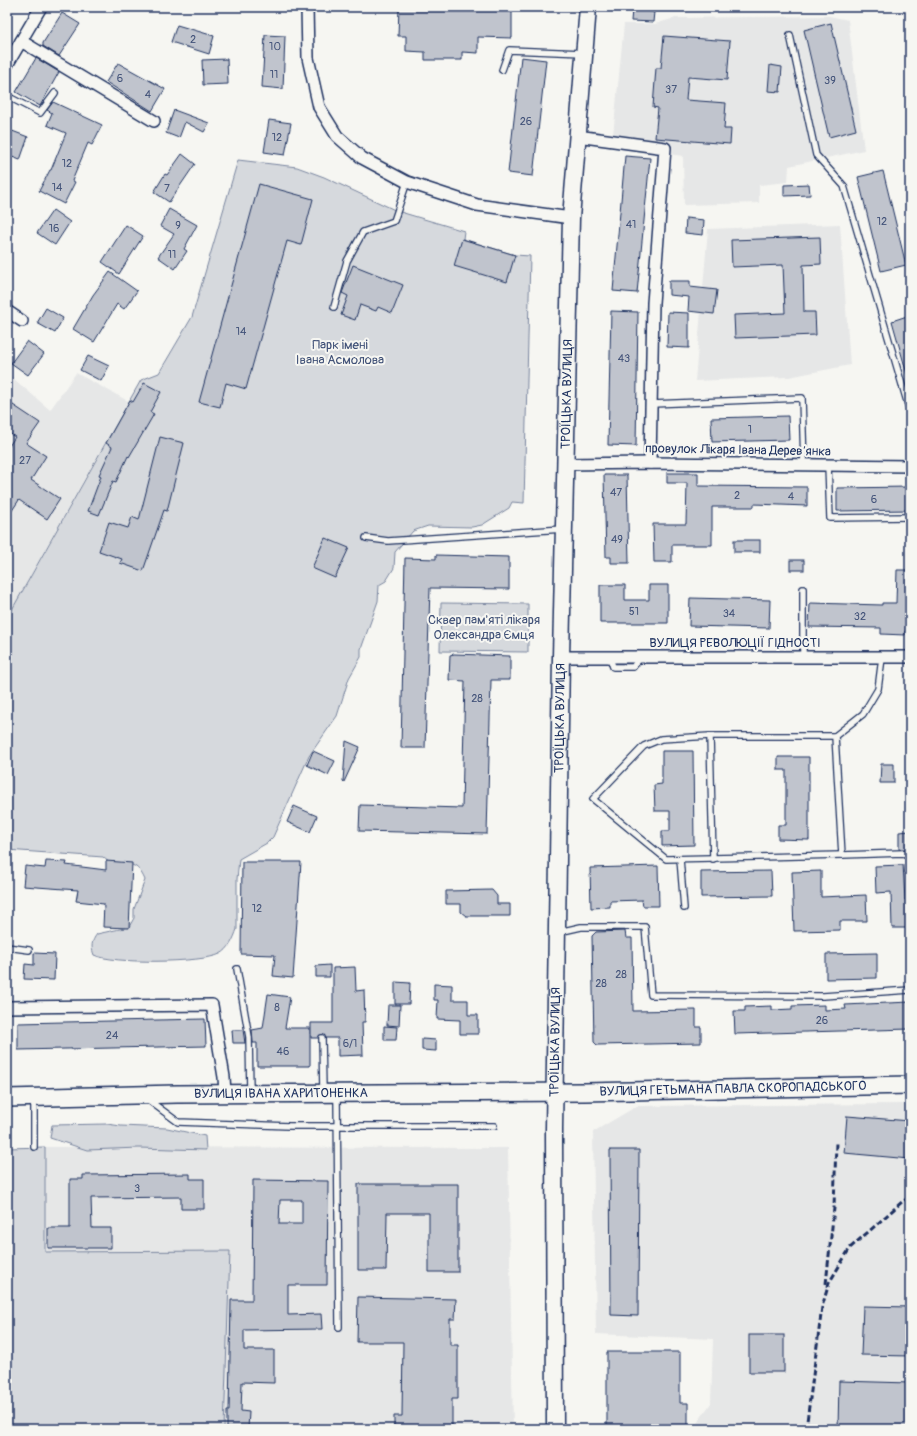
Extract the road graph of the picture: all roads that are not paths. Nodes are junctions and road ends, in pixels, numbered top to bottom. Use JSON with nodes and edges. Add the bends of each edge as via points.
{"nodes":[{"id":1,"x":41,"y":7,"type":"edge"},
{"id":2,"x":307,"y":7,"type":"edge"},
{"id":3,"x":588,"y":7,"type":"edge"},
{"id":4,"x":790,"y":35,"type":"dead end"},
{"id":5,"x":21,"y":41,"type":"junction"},
{"id":6,"x":583,"y":54,"type":"junction"},
{"id":7,"x":7,"y":65,"type":"edge"},
{"id":8,"x":502,"y":70,"type":"dead end"},
{"id":9,"x":55,"y":93,"type":"dead end"},
{"id":10,"x":7,"y":96,"type":"edge"},
{"id":11,"x":154,"y":121,"type":"dead end"},
{"id":12,"x":577,"y":136,"type":"junction"},
{"id":13,"x":407,"y":182,"type":"junction"},
{"id":14,"x":571,"y":218,"type":"junction"},
{"id":15,"x":334,"y":307,"type":"dead end"},
{"id":16,"x":7,"y":311,"type":"edge"},
{"id":17,"x":22,"y":321,"type":"dead end"},
{"id":18,"x":652,"y":404,"type":"junction"},
{"id":19,"x":910,"y":412,"type":"edge"},
{"id":20,"x":650,"y":463,"type":"junction"},
{"id":21,"x":565,"y":464,"type":"junction"},
{"id":22,"x":804,"y":465,"type":"junction"},
{"id":23,"x":828,"y":465,"type":"junction"},
{"id":24,"x":910,"y":466,"type":"edge"},
{"id":25,"x":910,"y":517,"type":"edge"},
{"id":26,"x":564,"y":529,"type":"junction"},
{"id":27,"x":366,"y":538,"type":"dead end"},
{"id":28,"x":803,"y":589,"type":"dead end"},
{"id":29,"x":561,"y":657,"type":"junction"},
{"id":30,"x":803,"y":657,"type":"junction"},
{"id":31,"x":910,"y":657,"type":"edge"},
{"id":32,"x":882,"y":658,"type":"junction"},
{"id":33,"x":710,"y":736,"type":"junction"},
{"id":34,"x":835,"y":736,"type":"junction"},
{"id":35,"x":842,"y":855,"type":"junction"},
{"id":36,"x":910,"y":856,"type":"edge"},
{"id":37,"x":680,"y":859,"type":"junction"},
{"id":38,"x":713,"y":859,"type":"junction"},
{"id":39,"x":684,"y":908,"type":"dead end"},
{"id":40,"x":557,"y":932,"type":"junction"},
{"id":41,"x":7,"y":947,"type":"edge"},
{"id":42,"x":29,"y":950,"type":"dead end"},
{"id":43,"x":237,"y":969,"type":"dead end"},
{"id":44,"x":910,"y":990,"type":"edge"},
{"id":45,"x":7,"y":1007,"type":"edge"},
{"id":46,"x":322,"y":1038,"type":"dead end"},
{"id":47,"x":910,"y":1084,"type":"edge"},
{"id":48,"x":555,"y":1092,"type":"junction"},
{"id":49,"x":330,"y":1093,"type":"junction"},
{"id":50,"x":225,"y":1094,"type":"junction"},
{"id":51,"x":250,"y":1094,"type":"junction"},
{"id":52,"x":142,"y":1095,"type":"junction"},
{"id":53,"x":34,"y":1097,"type":"junction"},
{"id":54,"x":7,"y":1098,"type":"edge"},
{"id":55,"x":494,"y":1126,"type":"dead end"},
{"id":56,"x":338,"y":1127,"type":"junction"},
{"id":57,"x":34,"y":1147,"type":"dead end"},
{"id":58,"x":339,"y":1327,"type":"dead end"},
{"id":59,"x":555,"y":1429,"type":"edge"}],
"edges":[{"from":1,"to":5,"type":"street"},
{"from":2,"to":13,"type":"street","via":[[308,58],[319,107],[337,136],[362,158]]},
{"from":3,"to":6,"type":"main road","name":"ТРОЇЦЬКА ВУЛИЦЯ"},
{"from":4,"to":19,"type":"lane","via":[[816,155],[844,186]]},
{"from":5,"to":7,"type":"street"},
{"from":5,"to":11,"type":"street"},
{"from":6,"to":8,"type":"lane","via":[[509,50]]},
{"from":6,"to":12,"type":"main road","name":"ТРОЇЦЬКА ВУЛИЦЯ"},
{"from":9,"to":10,"type":"lane","via":[[40,113]]},
{"from":12,"to":14,"type":"main road","name":"ТРОЇЦЬКА ВУЛИЦЯ"},
{"from":12,"to":18,"type":"street","via":[[665,148],[654,303]]},
{"from":13,"to":14,"type":"street","via":[[477,205]]},
{"from":13,"to":15,"type":"lane","via":[[394,221],[363,232],[347,261]]},
{"from":14,"to":21,"type":"main road","name":"ТРОЇЦЬКА ВУЛИЦЯ"},
{"from":16,"to":17,"type":"street"},
{"from":18,"to":20,"type":"street"},
{"from":18,"to":22,"type":"lane","via":[[802,398]]},
{"from":20,"to":21,"type":"street","name":"провулок Лікаря Івана Деревʼянка"},
{"from":20,"to":22,"type":"street","name":"провулок Лікаря Івана Деревʼянка"},
{"from":21,"to":26,"type":"main road","name":"ТРОЇЦЬКА ВУЛИЦЯ"},
{"from":22,"to":23,"type":"street","name":"провулок Лікаря Івана Деревʼянка"},
{"from":23,"to":24,"type":"street","name":"провулок Лікаря Івана Деревʼянка"},
{"from":23,"to":25,"type":"lane","via":[[830,518]]},
{"from":26,"to":27,"type":"lane","via":[[388,541]]},
{"from":26,"to":29,"type":"main road","name":"ТРОЇЦЬКА ВУЛИЦЯ"},
{"from":28,"to":30,"type":"lane"},
{"from":29,"to":30,"type":"street","name":"ВУЛИЦЯ РЕВОЛЮЦІЇ ГІДНОСТІ"},
{"from":29,"to":40,"type":"main road","name":"ТРОЇЦЬКА ВУЛИЦЯ"},
{"from":30,"to":32,"type":"street","name":"ВУЛИЦЯ РЕВОЛЮЦІЇ ГІДНОСТІ"},
{"from":31,"to":32,"type":"street","name":"ВУЛИЦЯ РЕВОЛЮЦІЇ ГІДНОСТІ"},
{"from":32,"to":34,"type":"lane","via":[[878,689],[874,696],[863,714]]},
{"from":33,"to":34,"type":"lane"},
{"from":33,"to":37,"type":"lane","via":[[661,739],[644,746],[593,799],[666,859]]},
{"from":33,"to":38,"type":"lane"},
{"from":34,"to":35,"type":"lane"},
{"from":35,"to":36,"type":"lane"},
{"from":35,"to":38,"type":"lane"},
{"from":37,"to":38,"type":"lane"},
{"from":37,"to":39,"type":"lane"},
{"from":40,"to":44,"type":"lane","via":[[581,928],[645,927],[651,995],[824,996]]},
{"from":40,"to":48,"type":"main road","name":"ТРОЇЦЬКА ВУЛИЦЯ"},
{"from":41,"to":42,"type":"lane"},
{"from":43,"to":51,"type":"lane","via":[[250,1037]]},
{"from":45,"to":50,"type":"street","via":[[212,1005]]},
{"from":46,"to":49,"type":"lane"},
{"from":47,"to":48,"type":"main road","name":"ВУЛИЦЯ ГЕТЬМАНА ПАВЛА СКОРОПАДСЬКОГО"},
{"from":48,"to":49,"type":"main road","name":"ВУЛИЦЯ ІВАНА ХАРИТОНЕНКА"},
{"from":48,"to":59,"type":"main road","name":"ТРОЇЦЬКА ВУЛИЦЯ"},
{"from":49,"to":51,"type":"main road","name":"ВУЛИЦЯ ІВАНА ХАРИТОНЕНКА"},
{"from":49,"to":56,"type":"lane"},
{"from":50,"to":51,"type":"main road","name":"ВУЛИЦЯ ІВАНА ХАРИТОНЕНКА"},
{"from":50,"to":52,"type":"main road","name":"ВУЛИЦЯ ІВАНА ХАРИТОНЕНКА"},
{"from":52,"to":53,"type":"main road","name":"ВУЛИЦЯ ІВАНА ХАРИТОНЕНКА"},
{"from":52,"to":56,"type":"lane","via":[[178,1122]]},
{"from":53,"to":54,"type":"main road","name":"ВУЛИЦЯ ІВАНА ХАРИТОНЕНКА"},
{"from":53,"to":57,"type":"lane"},
{"from":55,"to":56,"type":"lane"},
{"from":56,"to":58,"type":"lane"}]}
